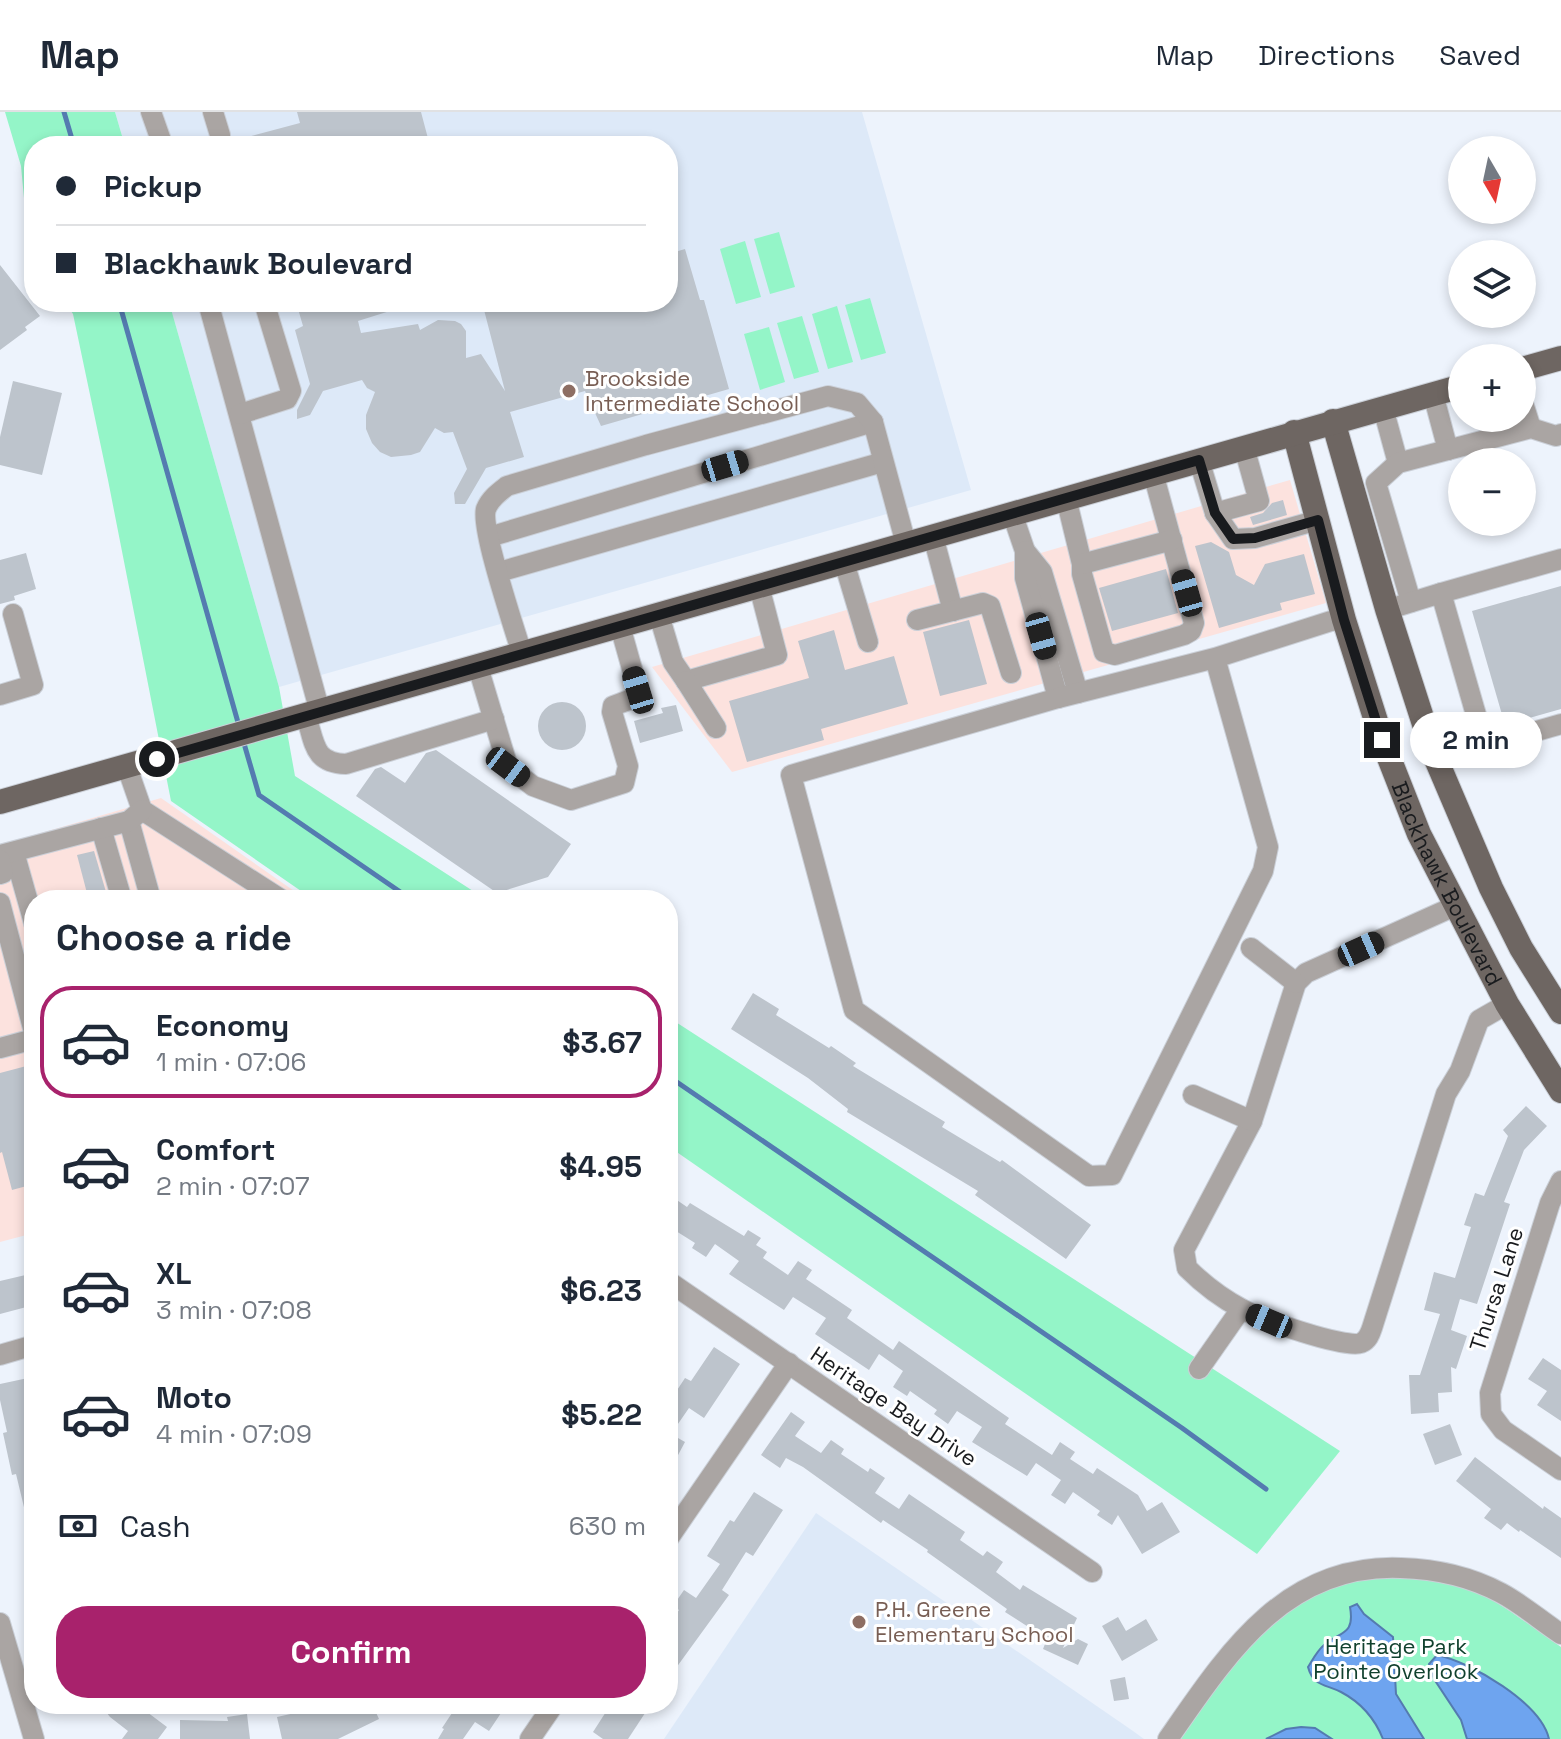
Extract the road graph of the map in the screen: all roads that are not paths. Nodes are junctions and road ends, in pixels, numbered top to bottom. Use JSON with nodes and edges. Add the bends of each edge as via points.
{"nodes":[{"id":1,"x":151,"y":112,"type":"edge"},
{"id":2,"x":213,"y":112,"type":"edge"},
{"id":3,"x":159,"y":136,"type":"edge"},
{"id":4,"x":220,"y":136,"type":"edge"},
{"id":5,"x":211,"y":312,"type":"edge"},
{"id":6,"x":267,"y":312,"type":"edge"},
{"id":7,"x":1561,"y":358,"type":"edge"},
{"id":8,"x":1536,"y":365,"type":"edge"},
{"id":9,"x":1448,"y":390,"type":"edge"},
{"id":10,"x":1433,"y":394,"type":"junction"},
{"id":11,"x":1383,"y":408,"type":"junction"},
{"id":12,"x":240,"y":414,"type":"junction"},
{"id":13,"x":1333,"y":421,"type":"junction"},
{"id":14,"x":873,"y":422,"type":"junction"},
{"id":15,"x":1536,"y":430,"type":"edge"},
{"id":16,"x":1294,"y":432,"type":"junction"},
{"id":17,"x":1516,"y":432,"type":"edge"},
{"id":18,"x":1561,"y":434,"type":"edge"},
{"id":19,"x":1244,"y":447,"type":"junction"},
{"id":20,"x":1456,"y":448,"type":"edge"},
{"id":21,"x":1448,"y":450,"type":"joint"},
{"id":22,"x":1199,"y":460,"type":"junction"},
{"id":23,"x":883,"y":462,"type":"junction"},
{"id":24,"x":1398,"y":463,"type":"junction"},
{"id":25,"x":1153,"y":473,"type":"junction"},
{"id":26,"x":1066,"y":498,"type":"junction"},
{"id":27,"x":1012,"y":513,"type":"junction"},
{"id":28,"x":1215,"y":513,"type":"junction"},
{"id":29,"x":1318,"y":520,"type":"junction"},
{"id":30,"x":933,"y":536,"type":"junction"},
{"id":31,"x":489,"y":537,"type":"junction"},
{"id":32,"x":1172,"y":540,"type":"junction"},
{"id":33,"x":906,"y":544,"type":"junction"},
{"id":34,"x":1561,"y":559,"type":"edge"},
{"id":35,"x":844,"y":562,"type":"junction"},
{"id":36,"x":1082,"y":564,"type":"junction"},
{"id":37,"x":499,"y":572,"type":"junction"},
{"id":38,"x":759,"y":586,"type":"junction"},
{"id":39,"x":1441,"y":593,"type":"junction"},
{"id":40,"x":1399,"y":606,"type":"junction"},
{"id":41,"x":953,"y":611,"type":"junction"},
{"id":42,"x":13,"y":614,"type":"dead end"},
{"id":43,"x":659,"y":615,"type":"junction"},
{"id":44,"x":917,"y":620,"type":"dead end"},
{"id":45,"x":1344,"y":620,"type":"junction"},
{"id":46,"x":620,"y":626,"type":"junction"},
{"id":47,"x":868,"y":642,"type":"dead end"},
{"id":48,"x":522,"y":654,"type":"junction"},
{"id":49,"x":1215,"y":658,"type":"junction"},
{"id":50,"x":478,"y":667,"type":"junction"},
{"id":51,"x":1011,"y":673,"type":"dead end"},
{"id":52,"x":686,"y":681,"type":"junction"},
{"id":53,"x":0,"y":695,"type":"edge"},
{"id":54,"x":1068,"y":696,"type":"junction"},
{"id":55,"x":313,"y":714,"type":"junction"},
{"id":56,"x":494,"y":719,"type":"junction"},
{"id":57,"x":1561,"y":724,"type":"edge"},
{"id":58,"x":716,"y":728,"type":"dead end"},
{"id":59,"x":1485,"y":746,"type":"junction"},
{"id":60,"x":1436,"y":760,"type":"junction"},
{"id":61,"x":127,"y":767,"type":"junction"},
{"id":62,"x":0,"y":802,"type":"edge"},
{"id":63,"x":136,"y":816,"type":"junction"},
{"id":64,"x":101,"y":828,"type":"junction"},
{"id":65,"x":5,"y":856,"type":"edge"},
{"id":66,"x":0,"y":874,"type":"edge"},
{"id":67,"x":1491,"y":888,"type":"junction"},
{"id":68,"x":119,"y":890,"type":"edge"},
{"id":69,"x":149,"y":890,"type":"edge"},
{"id":70,"x":265,"y":890,"type":"edge"},
{"id":71,"x":24,"y":900,"type":"edge"},
{"id":72,"x":0,"y":903,"type":"edge"},
{"id":73,"x":1455,"y":906,"type":"junction"},
{"id":74,"x":1251,"y":948,"type":"dead end"},
{"id":75,"x":1296,"y":983,"type":"junction"},
{"id":76,"x":24,"y":994,"type":"edge"},
{"id":77,"x":1507,"y":1004,"type":"junction"},
{"id":78,"x":1561,"y":1012,"type":"edge"},
{"id":79,"x":24,"y":1042,"type":"edge"},
{"id":80,"x":0,"y":1048,"type":"edge"},
{"id":81,"x":1561,"y":1091,"type":"edge"},
{"id":82,"x":1193,"y":1095,"type":"dead end"},
{"id":83,"x":1252,"y":1121,"type":"junction"},
{"id":84,"x":1561,"y":1181,"type":"edge"},
{"id":85,"x":678,"y":1288,"type":"edge"},
{"id":86,"x":1241,"y":1309,"type":"junction"},
{"id":87,"x":24,"y":1348,"type":"edge"},
{"id":88,"x":0,"y":1355,"type":"edge"},
{"id":89,"x":789,"y":1363,"type":"junction"},
{"id":90,"x":1199,"y":1369,"type":"dead end"},
{"id":91,"x":1561,"y":1470,"type":"edge"},
{"id":92,"x":678,"y":1524,"type":"edge"},
{"id":93,"x":1092,"y":1572,"type":"dead end"},
{"id":94,"x":0,"y":1623,"type":"edge"},
{"id":95,"x":1561,"y":1634,"type":"edge"},
{"id":96,"x":24,"y":1705,"type":"edge"},
{"id":97,"x":27,"y":1714,"type":"edge"},
{"id":98,"x":547,"y":1714,"type":"edge"},
{"id":99,"x":34,"y":1739,"type":"edge"},
{"id":100,"x":530,"y":1739,"type":"edge"},
{"id":101,"x":1168,"y":1739,"type":"edge"}],
"edges":[{"from":1,"to":3,"type":"street"},
{"from":2,"to":4,"type":"street"},
{"from":5,"to":12,"type":"street"},
{"from":6,"to":12,"type":"street","via":[[291,391],[287,399]]},
{"from":7,"to":8,"type":"main road"},
{"from":9,"to":10,"type":"main road"},
{"from":10,"to":11,"type":"main road"},
{"from":10,"to":21,"type":"street"},
{"from":11,"to":13,"type":"main road"},
{"from":11,"to":24,"type":"street"},
{"from":12,"to":55,"type":"street"},
{"from":13,"to":16,"type":"main road"},
{"from":13,"to":40,"type":"main road","name":"Blackhawk Boulevard"},
{"from":14,"to":23,"type":"street"},
{"from":14,"to":31,"type":"street"},
{"from":14,"to":31,"type":"street","via":[[857,403],[828,396],[507,486],[486,511]]},
{"from":15,"to":18,"type":"street"},
{"from":16,"to":19,"type":"main road"},
{"from":16,"to":29,"type":"main road","name":"Blackhawk Boulevard"},
{"from":17,"to":20,"type":"street"},
{"from":19,"to":22,"type":"main road"},
{"from":19,"to":28,"type":"street","via":[[1259,501]]},
{"from":21,"to":24,"type":"street"},
{"from":22,"to":25,"type":"main road"},
{"from":22,"to":28,"type":"street"},
{"from":23,"to":33,"type":"street"},
{"from":23,"to":37,"type":"street"},
{"from":24,"to":40,"type":"street","via":[[1376,483]]},
{"from":25,"to":26,"type":"main road"},
{"from":25,"to":32,"type":"street"},
{"from":26,"to":27,"type":"main road"},
{"from":26,"to":36,"type":"street"},
{"from":27,"to":30,"type":"main road"},
{"from":27,"to":54,"type":"street","via":[[1025,551],[1042,572]]},
{"from":28,"to":29,"type":"street","via":[[1233,539],[1245,540]]},
{"from":29,"to":45,"type":"main road","name":"Blackhawk Boulevard"},
{"from":30,"to":33,"type":"main road"},
{"from":30,"to":41,"type":"street"},
{"from":31,"to":37,"type":"street"},
{"from":32,"to":36,"type":"street"},
{"from":32,"to":36,"type":"street","via":[[1195,619],[1191,631],[1115,655],[1104,652]]},
{"from":33,"to":35,"type":"main road"},
{"from":34,"to":39,"type":"street"},
{"from":35,"to":38,"type":"main road"},
{"from":35,"to":47,"type":"street"},
{"from":37,"to":48,"type":"street"},
{"from":38,"to":43,"type":"main road"},
{"from":38,"to":52,"type":"street","via":[[777,655]]},
{"from":39,"to":40,"type":"street"},
{"from":39,"to":59,"type":"street"},
{"from":40,"to":45,"type":"main road"},
{"from":40,"to":60,"type":"main road","name":"Blackhawk Boulevard"},
{"from":41,"to":44,"type":"street"},
{"from":41,"to":51,"type":"street","via":[[990,606]]},
{"from":42,"to":53,"type":"street","via":[[33,685]]},
{"from":43,"to":46,"type":"main road"},
{"from":43,"to":52,"type":"street","via":[[673,662]]},
{"from":45,"to":49,"type":"street"},
{"from":45,"to":73,"type":"main road","name":"Blackhawk Boulevard","via":[[1419,834]]},
{"from":46,"to":48,"type":"main road"},
{"from":46,"to":56,"type":"street","via":[[638,690],[612,712],[628,766],[624,783],[571,800],[533,786],[508,767]]},
{"from":48,"to":50,"type":"main road"},
{"from":49,"to":54,"type":"street"},
{"from":49,"to":54,"type":"street","via":[[1268,847],[1263,871],[1112,1175],[1080,1171],[854,1010],[791,775]]},
{"from":50,"to":55,"type":"main road"},
{"from":50,"to":56,"type":"street"},
{"from":52,"to":58,"type":"street"},
{"from":55,"to":56,"type":"street","via":[[320,756],[346,764]]},
{"from":55,"to":61,"type":"main road"},
{"from":57,"to":59,"type":"street"},
{"from":59,"to":60,"type":"street"},
{"from":60,"to":67,"type":"main road","name":"Blackhawk Boulevard"},
{"from":61,"to":62,"type":"main road"},
{"from":61,"to":63,"type":"street"},
{"from":63,"to":64,"type":"street"},
{"from":63,"to":69,"type":"street"},
{"from":63,"to":70,"type":"street"},
{"from":64,"to":65,"type":"street"},
{"from":64,"to":68,"type":"street"},
{"from":65,"to":66,"type":"street"},
{"from":65,"to":71,"type":"street"},
{"from":67,"to":73,"type":"main road"},
{"from":67,"to":78,"type":"main road","name":"Blackhawk Boulevard"},
{"from":72,"to":76,"type":"street"},
{"from":73,"to":75,"type":"street","via":[[1306,973]]},
{"from":73,"to":77,"type":"main road","name":"Blackhawk Boulevard"},
{"from":74,"to":75,"type":"street"},
{"from":75,"to":83,"type":"street"},
{"from":77,"to":81,"type":"main road","name":"Blackhawk Boulevard"},
{"from":77,"to":86,"type":"street","via":[[1479,1020],[1446,1094],[1366,1340],[1340,1343]]},
{"from":79,"to":80,"type":"street"},
{"from":82,"to":83,"type":"street"},
{"from":83,"to":86,"type":"street","via":[[1184,1256],[1192,1274]]},
{"from":84,"to":91,"type":"street","name":"Thursa Lane","via":[[1490,1393],[1491,1414],[1503,1430]]},
{"from":85,"to":89,"type":"street","name":"Heritage Bay Drive"},
{"from":86,"to":90,"type":"street"},
{"from":87,"to":88,"type":"street"},
{"from":89,"to":92,"type":"street"},
{"from":89,"to":93,"type":"street","name":"Heritage Bay Drive"},
{"from":94,"to":96,"type":"street"},
{"from":95,"to":101,"type":"street","via":[[1500,1593],[1458,1577],[1427,1569],[1345,1572],[1267,1614],[1223,1660]]},
{"from":97,"to":99,"type":"street"},
{"from":98,"to":100,"type":"street"}]}
